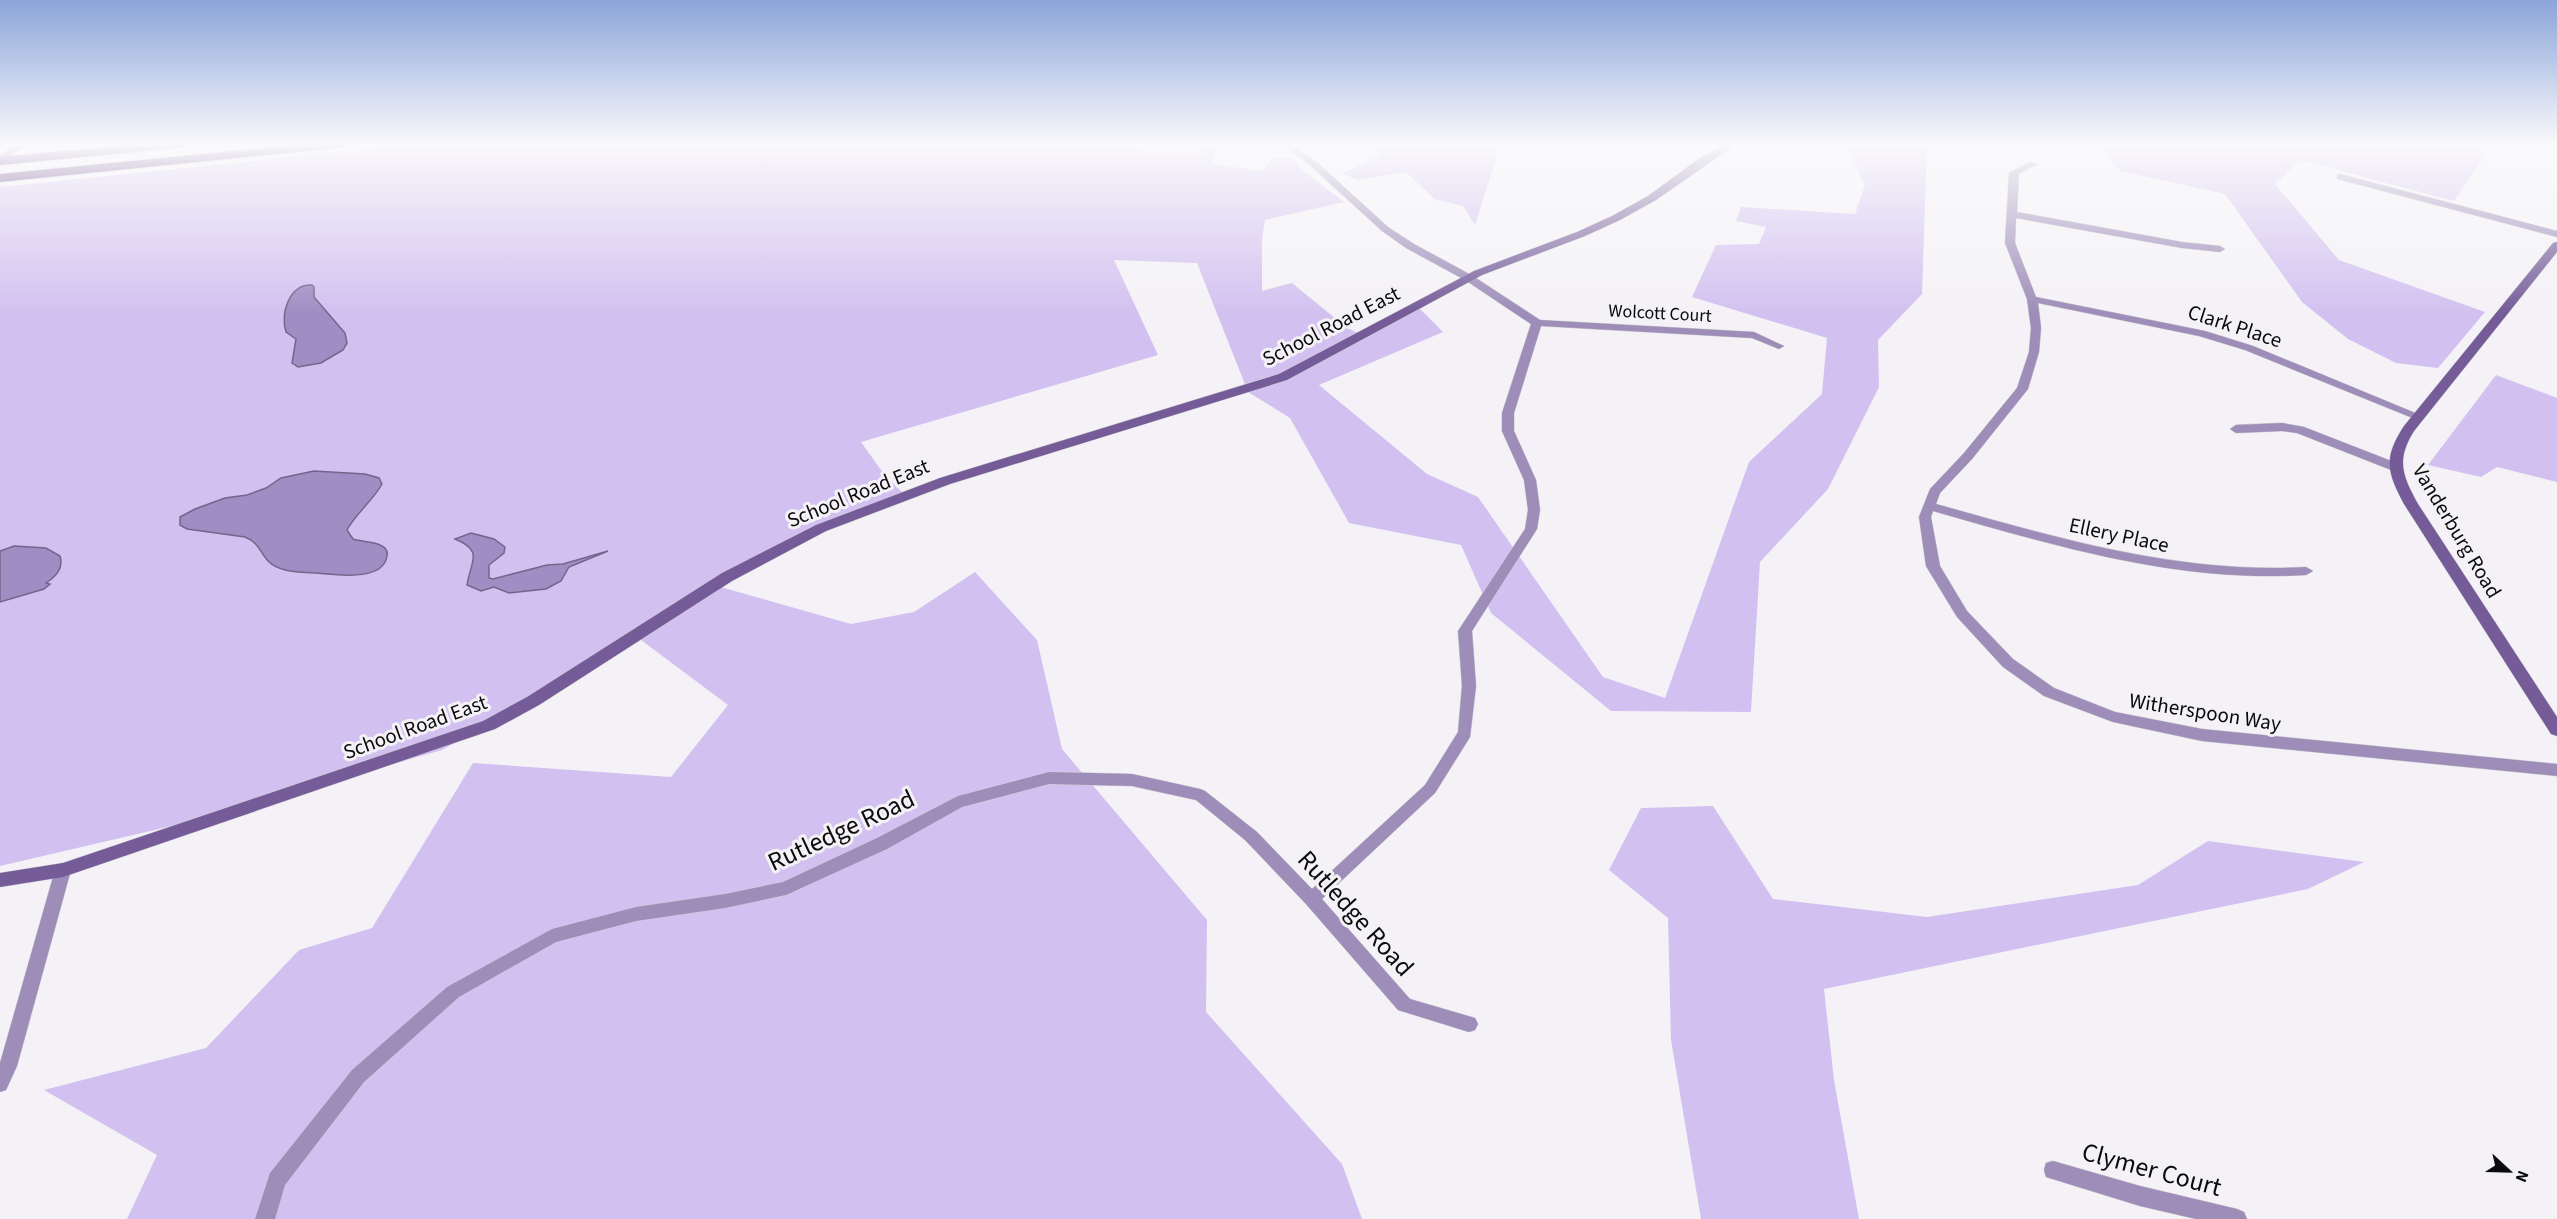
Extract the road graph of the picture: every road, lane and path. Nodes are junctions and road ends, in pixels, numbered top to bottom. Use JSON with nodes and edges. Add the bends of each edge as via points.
{"nodes":[{"id":1,"x":1353,"y":200,"type":"edge"},
{"id":2,"x":1649,"y":200,"type":"edge"},
{"id":3,"x":2011,"y":200,"type":"edge"},
{"id":4,"x":2427,"y":200,"type":"edge"},
{"id":5,"x":2010,"y":214,"type":"junction"},
{"id":6,"x":2557,"y":234,"type":"edge"},
{"id":7,"x":2557,"y":245,"type":"edge"},
{"id":8,"x":2220,"y":249,"type":"dead end"},
{"id":9,"x":1469,"y":278,"type":"junction"},
{"id":10,"x":2032,"y":299,"type":"junction"},
{"id":11,"x":1537,"y":322,"type":"junction"},
{"id":12,"x":1779,"y":346,"type":"dead end"},
{"id":13,"x":2419,"y":417,"type":"junction"},
{"id":14,"x":2236,"y":429,"type":"dead end"},
{"id":15,"x":2395,"y":467,"type":"junction"},
{"id":16,"x":1929,"y":506,"type":"junction"},
{"id":17,"x":2306,"y":571,"type":"dead end"},
{"id":18,"x":2557,"y":730,"type":"edge"},
{"id":19,"x":2557,"y":770,"type":"edge"},
{"id":20,"x":63,"y":870,"type":"junction"},
{"id":21,"x":0,"y":880,"type":"edge"},
{"id":22,"x":1312,"y":899,"type":"junction"},
{"id":23,"x":1469,"y":1024,"type":"dead end"},
{"id":24,"x":0,"y":1084,"type":"edge"},
{"id":25,"x":2052,"y":1170,"type":"dead end"},
{"id":26,"x":265,"y":1219,"type":"edge"},
{"id":27,"x":2237,"y":1219,"type":"edge"}],
"edges":[{"from":1,"to":9,"type":"street","via":[[1410,246]]},
{"from":2,"to":9,"type":"street","name":"School Road East","via":[[1616,218]]},
{"from":3,"to":5,"type":"street","name":"Witherspoon Way"},
{"from":4,"to":6,"type":"street"},
{"from":5,"to":8,"type":"street"},
{"from":5,"to":10,"type":"street","name":"Witherspoon Way","via":[[2010,243]]},
{"from":7,"to":13,"type":"street","name":"Vanderburg Road"},
{"from":9,"to":11,"type":"street"},
{"from":9,"to":20,"type":"street","name":"School Road East","via":[[1283,377],[945,481],[821,528],[727,577],[489,725]]},
{"from":10,"to":13,"type":"street","name":"Clark Place","via":[[2201,333],[2249,348]]},
{"from":10,"to":16,"type":"street","name":"Witherspoon Way","via":[[2034,352],[2022,390],[1934,492]]},
{"from":11,"to":12,"type":"street","name":"Wolcott Court","via":[[1754,334]]},
{"from":11,"to":22,"type":"street","via":[[1508,413],[1508,431],[1530,480],[1534,510],[1531,529],[1465,631],[1469,686],[1465,733],[1430,789]]},
{"from":13,"to":15,"type":"street","name":"Vanderburg Road","via":[[2396,450]]},
{"from":14,"to":15,"type":"street","via":[[2300,430]]},
{"from":15,"to":18,"type":"street","name":"Vanderburg Road","via":[[2411,504]]},
{"from":16,"to":17,"type":"street","name":"Ellery Place","via":[[2069,544],[2172,566],[2251,573]]},
{"from":16,"to":19,"type":"street","name":"Witherspoon Way","via":[[1925,517],[1933,566],[1962,614],[2008,663],[2049,692],[2113,717],[2202,735]]},
{"from":20,"to":21,"type":"street","name":"School Road East"},
{"from":20,"to":24,"type":"street"},
{"from":22,"to":23,"type":"street","name":"Rutledge Road","via":[[1404,1005]]},
{"from":22,"to":26,"type":"street","name":"Rutledge Road","via":[[1251,837],[1200,795],[1132,780],[1049,778],[958,802],[881,844],[786,888],[636,914],[552,936],[453,992],[358,1076],[277,1180]]},
{"from":25,"to":27,"type":"street","name":"Clymer Court","via":[[2140,1197]]}]}
